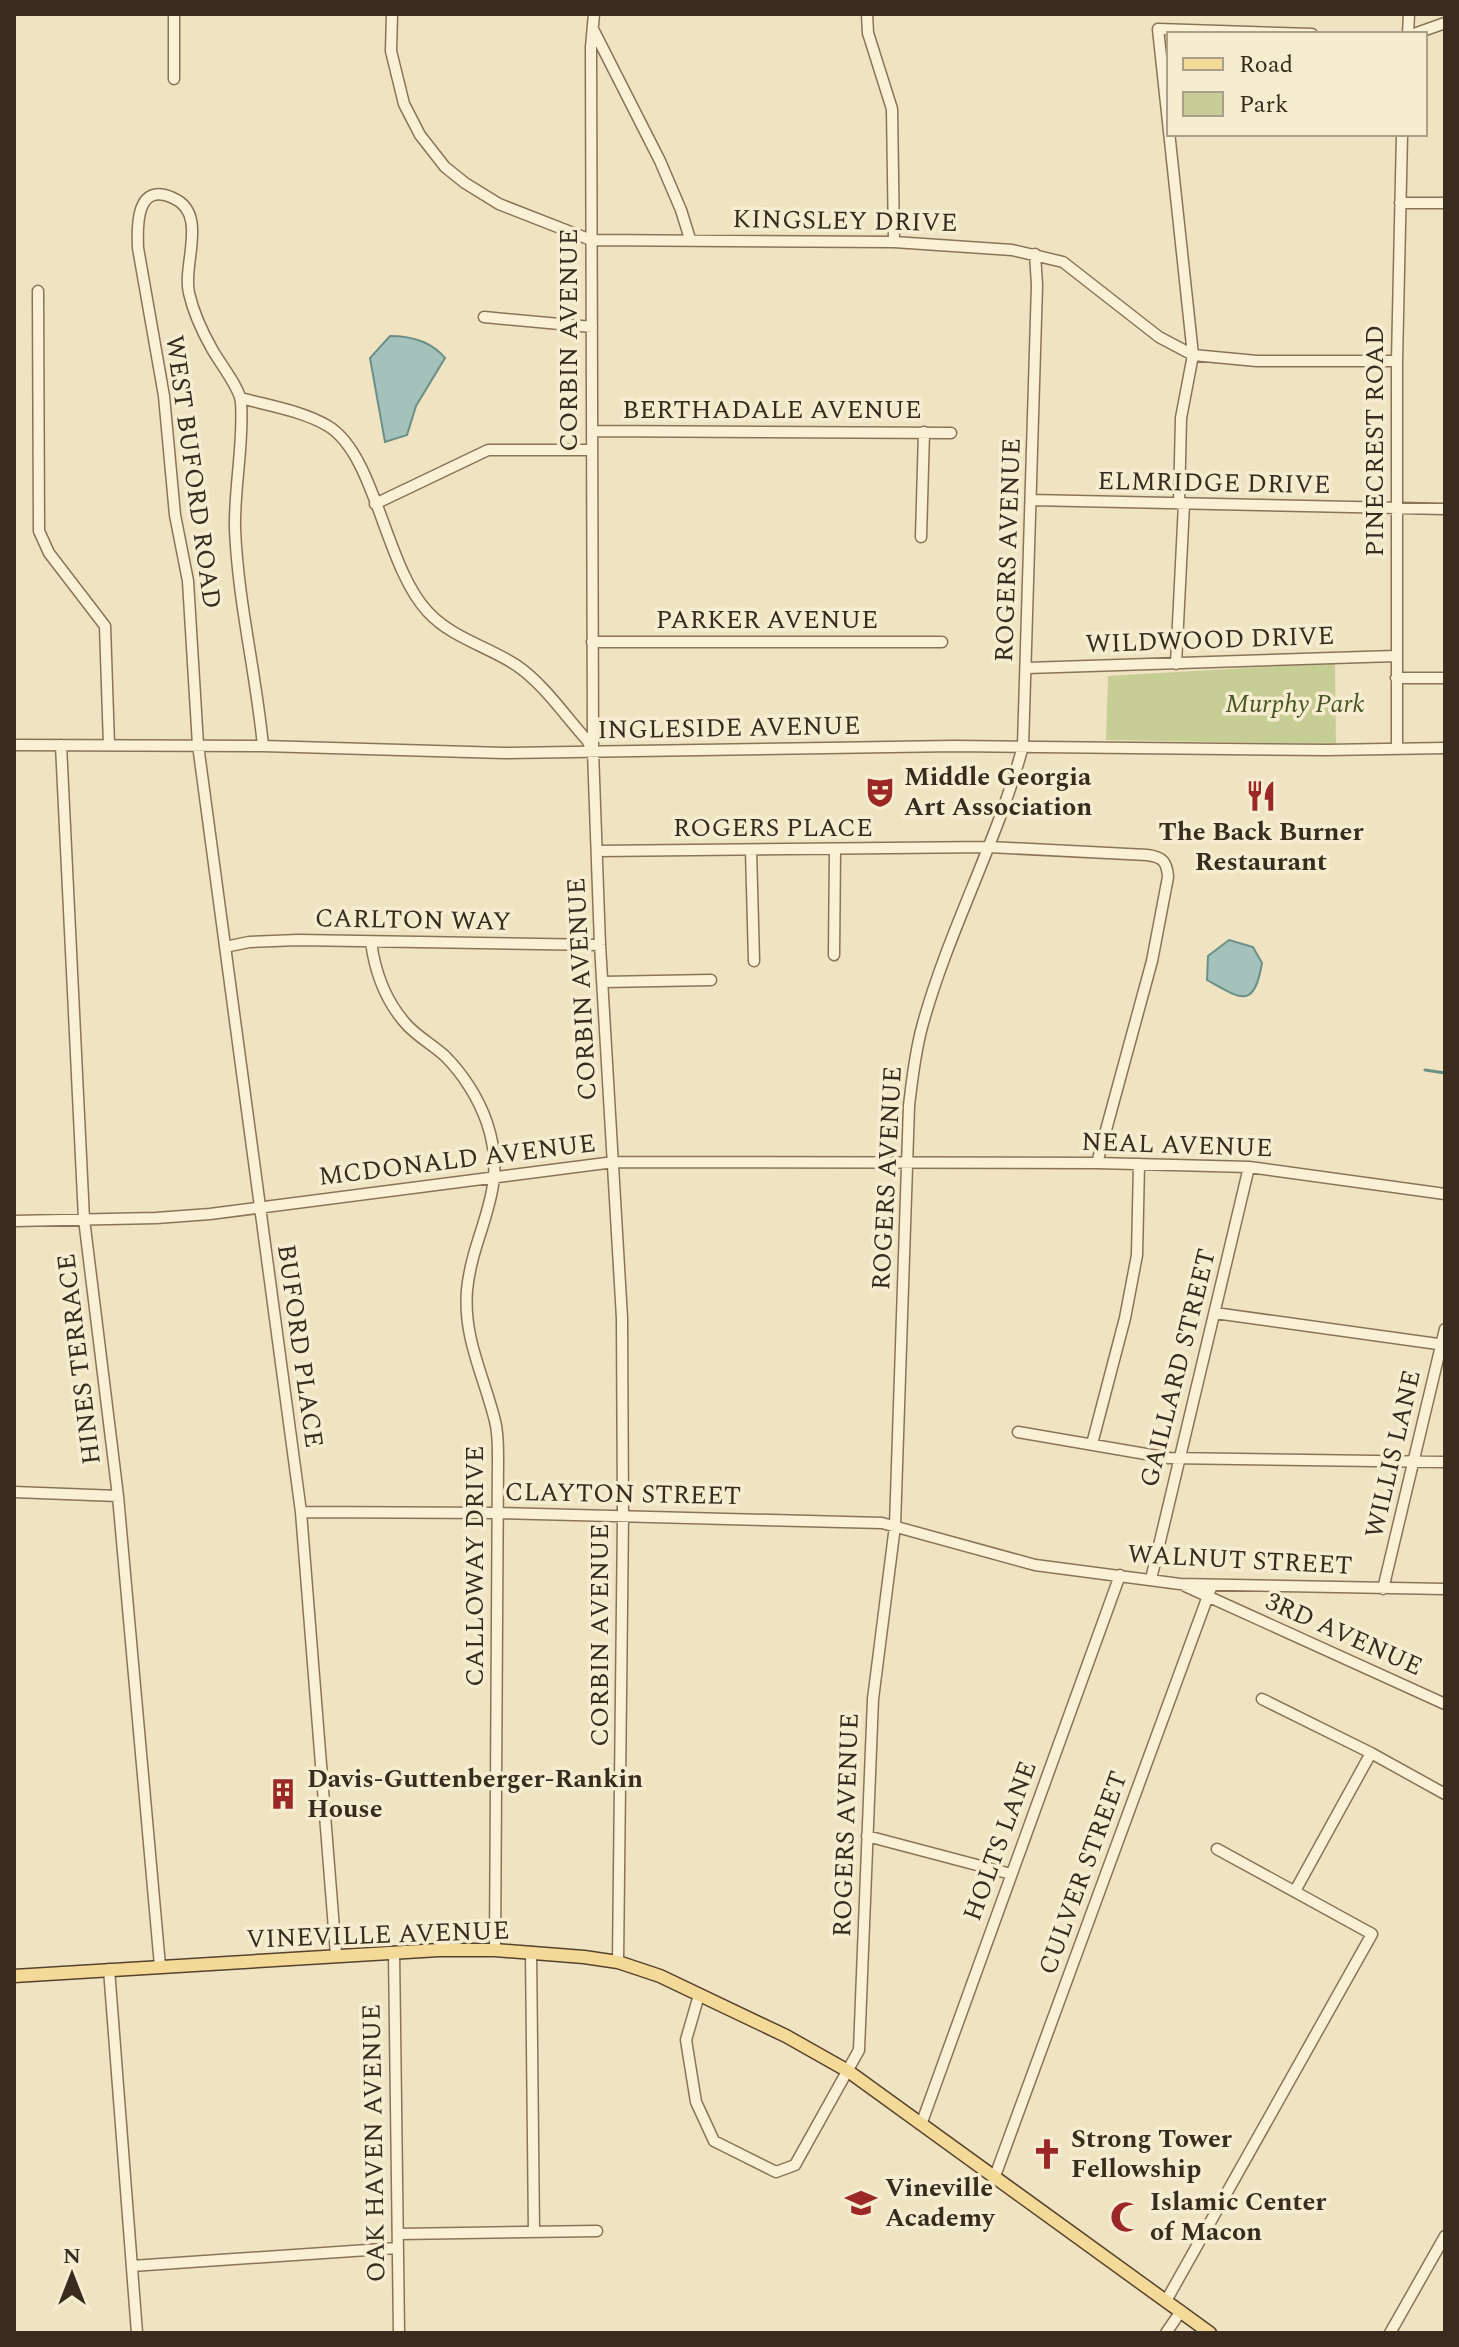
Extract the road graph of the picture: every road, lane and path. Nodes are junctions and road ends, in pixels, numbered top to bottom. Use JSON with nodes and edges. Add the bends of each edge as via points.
{"nodes":[{"id":1,"x":174,"y":14,"type":"edge"},
{"id":2,"x":392,"y":14,"type":"edge"},
{"id":3,"x":594,"y":14,"type":"edge"},
{"id":4,"x":867,"y":14,"type":"edge"},
{"id":5,"x":1445,"y":23,"type":"edge"},
{"id":6,"x":593,"y":30,"type":"junction"},
{"id":7,"x":1250,"y":32,"type":"edge"},
{"id":8,"x":1420,"y":32,"type":"edge"},
{"id":9,"x":174,"y":79,"type":"dead end"},
{"id":10,"x":1167,"y":113,"type":"edge"},
{"id":11,"x":1169,"y":136,"type":"edge"},
{"id":12,"x":1402,"y":136,"type":"edge"},
{"id":13,"x":1400,"y":203,"type":"junction"},
{"id":14,"x":1445,"y":203,"type":"edge"},
{"id":15,"x":690,"y":239,"type":"junction"},
{"id":16,"x":591,"y":240,"type":"junction"},
{"id":17,"x":894,"y":242,"type":"junction"},
{"id":18,"x":1035,"y":254,"type":"junction"},
{"id":19,"x":38,"y":291,"type":"dead end"},
{"id":20,"x":484,"y":317,"type":"dead end"},
{"id":21,"x":592,"y":327,"type":"junction"},
{"id":22,"x":1193,"y":355,"type":"junction"},
{"id":23,"x":1397,"y":361,"type":"junction"},
{"id":24,"x":241,"y":398,"type":"junction"},
{"id":25,"x":592,"y":431,"type":"junction"},
{"id":26,"x":924,"y":432,"type":"junction"},
{"id":27,"x":951,"y":433,"type":"dead end"},
{"id":28,"x":592,"y":450,"type":"junction"},
{"id":29,"x":1031,"y":500,"type":"junction"},
{"id":30,"x":375,"y":504,"type":"junction"},
{"id":31,"x":1182,"y":504,"type":"junction"},
{"id":32,"x":1397,"y":509,"type":"junction"},
{"id":33,"x":1445,"y":509,"type":"edge"},
{"id":34,"x":921,"y":537,"type":"dead end"},
{"id":35,"x":592,"y":642,"type":"junction"},
{"id":36,"x":942,"y":642,"type":"dead end"},
{"id":37,"x":1395,"y":656,"type":"junction"},
{"id":38,"x":1176,"y":664,"type":"junction"},
{"id":39,"x":1027,"y":668,"type":"junction"},
{"id":40,"x":1396,"y":678,"type":"junction"},
{"id":41,"x":1445,"y":678,"type":"edge"},
{"id":42,"x":14,"y":745,"type":"edge"},
{"id":43,"x":61,"y":745,"type":"junction"},
{"id":44,"x":109,"y":745,"type":"junction"},
{"id":45,"x":198,"y":745,"type":"junction"},
{"id":46,"x":263,"y":746,"type":"junction"},
{"id":47,"x":1023,"y":746,"type":"junction"},
{"id":48,"x":1445,"y":748,"type":"edge"},
{"id":49,"x":1397,"y":749,"type":"junction"},
{"id":50,"x":593,"y":751,"type":"junction"},
{"id":51,"x":989,"y":847,"type":"junction"},
{"id":52,"x":835,"y":849,"type":"junction"},
{"id":53,"x":751,"y":850,"type":"junction"},
{"id":54,"x":597,"y":851,"type":"junction"},
{"id":55,"x":371,"y":942,"type":"junction"},
{"id":56,"x":600,"y":945,"type":"junction"},
{"id":57,"x":225,"y":947,"type":"junction"},
{"id":58,"x":834,"y":955,"type":"dead end"},
{"id":59,"x":754,"y":961,"type":"dead end"},
{"id":60,"x":711,"y":980,"type":"dead end"},
{"id":61,"x":603,"y":982,"type":"junction"},
{"id":62,"x":614,"y":1162,"type":"junction"},
{"id":63,"x":1097,"y":1163,"type":"junction"},
{"id":64,"x":906,"y":1164,"type":"junction"},
{"id":65,"x":1139,"y":1164,"type":"junction"},
{"id":66,"x":1249,"y":1167,"type":"junction"},
{"id":67,"x":495,"y":1176,"type":"junction"},
{"id":68,"x":1445,"y":1194,"type":"edge"},
{"id":69,"x":259,"y":1208,"type":"junction"},
{"id":70,"x":84,"y":1219,"type":"junction"},
{"id":71,"x":14,"y":1221,"type":"edge"},
{"id":72,"x":1215,"y":1313,"type":"junction"},
{"id":73,"x":1445,"y":1329,"type":"edge"},
{"id":74,"x":1443,"y":1345,"type":"edge"},
{"id":75,"x":1018,"y":1432,"type":"dead end"},
{"id":76,"x":1092,"y":1444,"type":"junction"},
{"id":77,"x":1179,"y":1458,"type":"junction"},
{"id":78,"x":1412,"y":1461,"type":"junction"},
{"id":79,"x":1445,"y":1462,"type":"edge"},
{"id":80,"x":14,"y":1492,"type":"edge"},
{"id":81,"x":118,"y":1496,"type":"junction"},
{"id":82,"x":301,"y":1512,"type":"junction"},
{"id":83,"x":498,"y":1513,"type":"junction"},
{"id":84,"x":623,"y":1516,"type":"junction"},
{"id":85,"x":895,"y":1526,"type":"junction"},
{"id":86,"x":1120,"y":1575,"type":"junction"},
{"id":87,"x":1151,"y":1579,"type":"junction"},
{"id":88,"x":1180,"y":1584,"type":"junction"},
{"id":89,"x":1212,"y":1585,"type":"junction"},
{"id":90,"x":1383,"y":1589,"type":"junction"},
{"id":91,"x":1445,"y":1589,"type":"edge"},
{"id":92,"x":1207,"y":1596,"type":"junction"},
{"id":93,"x":1262,"y":1699,"type":"dead end"},
{"id":94,"x":1445,"y":1704,"type":"edge"},
{"id":95,"x":1371,"y":1753,"type":"junction"},
{"id":96,"x":1445,"y":1794,"type":"edge"},
{"id":97,"x":867,"y":1836,"type":"junction"},
{"id":98,"x":1217,"y":1849,"type":"dead end"},
{"id":99,"x":1011,"y":1874,"type":"junction"},
{"id":100,"x":1295,"y":1891,"type":"junction"},
{"id":101,"x":495,"y":1950,"type":"junction"},
{"id":102,"x":394,"y":1952,"type":"junction"},
{"id":103,"x":531,"y":1952,"type":"junction"},
{"id":104,"x":336,"y":1954,"type":"junction"},
{"id":105,"x":618,"y":1962,"type":"junction"},
{"id":106,"x":160,"y":1966,"type":"junction"},
{"id":107,"x":109,"y":1969,"type":"junction"},
{"id":108,"x":14,"y":1976,"type":"edge"},
{"id":109,"x":699,"y":1995,"type":"junction"},
{"id":110,"x":848,"y":2071,"type":"junction"},
{"id":111,"x":922,"y":2122,"type":"junction"},
{"id":112,"x":995,"y":2176,"type":"junction"},
{"id":113,"x":597,"y":2231,"type":"dead end"},
{"id":114,"x":534,"y":2232,"type":"junction"},
{"id":115,"x":399,"y":2234,"type":"junction"},
{"id":116,"x":1445,"y":2236,"type":"edge"},
{"id":117,"x":397,"y":2248,"type":"junction"},
{"id":118,"x":132,"y":2266,"type":"junction"},
{"id":119,"x":1166,"y":2301,"type":"junction"},
{"id":120,"x":1181,"y":2311,"type":"junction"},
{"id":121,"x":137,"y":2333,"type":"edge"},
{"id":122,"x":399,"y":2333,"type":"edge"},
{"id":123,"x":1166,"y":2333,"type":"edge"},
{"id":124,"x":1210,"y":2333,"type":"edge"},
{"id":125,"x":1390,"y":2333,"type":"edge"}],
"edges":[{"from":1,"to":9,"type":"street"},
{"from":2,"to":16,"type":"street","name":"KINGSLEY DRIVE","via":[[391,51],[404,104],[445,167],[499,204]]},
{"from":3,"to":6,"type":"street","name":"CORBIN AVENUE"},
{"from":4,"to":17,"type":"street","via":[[892,109]]},
{"from":5,"to":8,"type":"street"},
{"from":6,"to":15,"type":"street","via":[[660,161]]},
{"from":6,"to":16,"type":"street","name":"CORBIN AVENUE"},
{"from":7,"to":10,"type":"street","via":[[1158,29]]},
{"from":11,"to":22,"type":"street"},
{"from":12,"to":13,"type":"street","name":"PINECREST ROAD"},
{"from":13,"to":14,"type":"street"},
{"from":13,"to":23,"type":"street","name":"PINECREST ROAD"},
{"from":15,"to":16,"type":"street","name":"KINGSLEY DRIVE"},
{"from":15,"to":17,"type":"street","name":"KINGSLEY DRIVE"},
{"from":16,"to":21,"type":"street","name":"CORBIN AVENUE"},
{"from":17,"to":18,"type":"street","name":"KINGSLEY DRIVE"},
{"from":18,"to":22,"type":"street","name":"KINGSLEY DRIVE","via":[[1063,262],[1159,337]]},
{"from":18,"to":29,"type":"street","name":"ROGERS AVENUE"},
{"from":19,"to":44,"type":"street","via":[[39,531],[49,553],[105,626]]},
{"from":20,"to":21,"type":"street"},
{"from":21,"to":25,"type":"street","name":"CORBIN AVENUE"},
{"from":22,"to":23,"type":"street","name":"KINGSLEY DRIVE","via":[[1257,361]]},
{"from":22,"to":31,"type":"street","via":[[1181,418]]},
{"from":23,"to":32,"type":"street","name":"PINECREST ROAD"},
{"from":24,"to":30,"type":"street","via":[[329,427],[352,452]]},
{"from":24,"to":45,"type":"street","name":"WEST BUFORD ROAD","via":[[189,297],[188,213],[176,199],[153,196],[142,206],[138,248],[188,581]]},
{"from":24,"to":46,"type":"street","via":[[238,574]]},
{"from":25,"to":26,"type":"street","name":"BERTHADALE AVENUE"},
{"from":25,"to":28,"type":"street","name":"CORBIN AVENUE"},
{"from":26,"to":27,"type":"street","name":"BERTHADALE AVENUE"},
{"from":26,"to":34,"type":"street"},
{"from":28,"to":30,"type":"street","via":[[488,450]]},
{"from":28,"to":35,"type":"street","name":"CORBIN AVENUE"},
{"from":29,"to":31,"type":"street","name":"ELMRIDGE DRIVE"},
{"from":29,"to":39,"type":"street","name":"ROGERS AVENUE"},
{"from":30,"to":50,"type":"street","via":[[421,605],[451,631],[517,666]]},
{"from":31,"to":32,"type":"street","name":"ELMRIDGE DRIVE"},
{"from":31,"to":38,"type":"street"},
{"from":32,"to":33,"type":"street","name":"ELMRIDGE DRIVE"},
{"from":32,"to":37,"type":"street","name":"PINECREST ROAD"},
{"from":35,"to":36,"type":"street","name":"PARKER AVENUE"},
{"from":35,"to":50,"type":"street","name":"CORBIN AVENUE"},
{"from":37,"to":38,"type":"street","name":"WILDWOOD DRIVE"},
{"from":37,"to":40,"type":"street","name":"PINECREST ROAD"},
{"from":38,"to":39,"type":"street","name":"WILDWOOD DRIVE"},
{"from":39,"to":47,"type":"street","name":"ROGERS AVENUE"},
{"from":40,"to":41,"type":"street"},
{"from":40,"to":49,"type":"street","name":"PINECREST ROAD"},
{"from":42,"to":43,"type":"street","name":"INGLESIDE AVENUE"},
{"from":43,"to":44,"type":"street","name":"INGLESIDE AVENUE"},
{"from":43,"to":70,"type":"street","name":"HINES TERRACE"},
{"from":44,"to":45,"type":"street","name":"INGLESIDE AVENUE"},
{"from":45,"to":46,"type":"street","name":"INGLESIDE AVENUE"},
{"from":45,"to":57,"type":"street","name":"BUFORD PLACE"},
{"from":46,"to":50,"type":"street","name":"INGLESIDE AVENUE"},
{"from":47,"to":49,"type":"street","name":"INGLESIDE AVENUE"},
{"from":47,"to":50,"type":"street","name":"INGLESIDE AVENUE"},
{"from":47,"to":51,"type":"street","name":"ROGERS AVENUE"},
{"from":48,"to":49,"type":"street","name":"INGLESIDE AVENUE"},
{"from":50,"to":54,"type":"street","name":"CORBIN AVENUE"},
{"from":51,"to":52,"type":"street","name":"ROGERS PLACE"},
{"from":51,"to":63,"type":"street","name":"ROGERS PLACE","via":[[1147,855],[1167,865],[1152,961]]},
{"from":51,"to":64,"type":"street","name":"ROGERS AVENUE","via":[[921,1029]]},
{"from":52,"to":53,"type":"street","name":"ROGERS PLACE"},
{"from":52,"to":58,"type":"street"},
{"from":53,"to":54,"type":"street","name":"ROGERS PLACE"},
{"from":53,"to":59,"type":"street"},
{"from":54,"to":56,"type":"street","name":"CORBIN AVENUE"},
{"from":55,"to":56,"type":"street","name":"CARLTON WAY"},
{"from":55,"to":57,"type":"street","name":"CARLTON WAY","via":[[249,942]]},
{"from":55,"to":67,"type":"street","name":"CALLOWAY DRIVE","via":[[387,996],[407,1024],[445,1056],[470,1087],[487,1123]]},
{"from":56,"to":61,"type":"street","name":"CORBIN AVENUE"},
{"from":57,"to":69,"type":"street","name":"BUFORD PLACE"},
{"from":60,"to":61,"type":"street"},
{"from":61,"to":62,"type":"street","name":"CORBIN AVENUE"},
{"from":62,"to":64,"type":"street","name":"MCDONALD AVENUE"},
{"from":62,"to":67,"type":"street","name":"MCDONALD AVENUE"},
{"from":62,"to":84,"type":"street","name":"CORBIN AVENUE","via":[[622,1318]]},
{"from":63,"to":64,"type":"street","name":"NEAL AVENUE"},
{"from":63,"to":65,"type":"street","name":"NEAL AVENUE"},
{"from":64,"to":85,"type":"street","name":"ROGERS AVENUE"},
{"from":65,"to":66,"type":"street","name":"NEAL AVENUE"},
{"from":65,"to":76,"type":"street","via":[[1137,1255]]},
{"from":66,"to":68,"type":"street","name":"NEAL AVENUE"},
{"from":66,"to":72,"type":"street","name":"GAILLARD STREET"},
{"from":67,"to":69,"type":"street","name":"MCDONALD AVENUE"},
{"from":67,"to":83,"type":"street","name":"CALLOWAY DRIVE","via":[[469,1278],[467,1313],[468,1335],[496,1423]]},
{"from":69,"to":70,"type":"street","name":"MCDONALD AVENUE"},
{"from":69,"to":82,"type":"street","name":"BUFORD PLACE"},
{"from":70,"to":71,"type":"street","name":"MCDONALD AVENUE"},
{"from":70,"to":81,"type":"street","name":"HINES TERRACE"},
{"from":72,"to":74,"type":"street"},
{"from":72,"to":77,"type":"street","name":"GAILLARD STREET"},
{"from":73,"to":74,"type":"street","name":"WILLIS LANE"},
{"from":74,"to":78,"type":"street","name":"WILLIS LANE"},
{"from":75,"to":76,"type":"street"},
{"from":76,"to":77,"type":"street"},
{"from":77,"to":78,"type":"street"},
{"from":77,"to":87,"type":"street","name":"GAILLARD STREET"},
{"from":78,"to":79,"type":"street"},
{"from":78,"to":90,"type":"street","name":"WILLIS LANE"},
{"from":80,"to":81,"type":"street"},
{"from":81,"to":106,"type":"street","name":"HINES TERRACE"},
{"from":82,"to":83,"type":"street","name":"CLAYTON STREET"},
{"from":82,"to":104,"type":"street","name":"BUFORD PLACE"},
{"from":83,"to":84,"type":"street","name":"CLAYTON STREET"},
{"from":83,"to":101,"type":"street","name":"CALLOWAY DRIVE"},
{"from":84,"to":85,"type":"street","name":"CLAYTON STREET"},
{"from":84,"to":105,"type":"street","name":"CORBIN AVENUE"},
{"from":85,"to":86,"type":"street","name":"WALNUT STREET","via":[[1035,1565]]},
{"from":85,"to":97,"type":"street","name":"ROGERS AVENUE","via":[[873,1699]]},
{"from":86,"to":87,"type":"street","name":"WALNUT STREET"},
{"from":86,"to":99,"type":"street","name":"HOLTS LANE"},
{"from":87,"to":88,"type":"street","name":"WALNUT STREET"},
{"from":88,"to":89,"type":"street","name":"WALNUT STREET"},
{"from":88,"to":92,"type":"street","name":"3RD AVENUE"},
{"from":89,"to":90,"type":"street","name":"WALNUT STREET"},
{"from":89,"to":92,"type":"street","name":"CULVER STREET"},
{"from":90,"to":91,"type":"street","name":"WALNUT STREET"},
{"from":92,"to":94,"type":"street","name":"3RD AVENUE"},
{"from":92,"to":112,"type":"street","name":"CULVER STREET"},
{"from":93,"to":95,"type":"street"},
{"from":95,"to":96,"type":"street"},
{"from":95,"to":100,"type":"street"},
{"from":97,"to":99,"type":"street"},
{"from":97,"to":110,"type":"street","name":"ROGERS AVENUE","via":[[859,2050]]},
{"from":98,"to":100,"type":"street"},
{"from":99,"to":111,"type":"street","name":"HOLTS LANE"},
{"from":100,"to":119,"type":"street","via":[[1372,1934]]},
{"from":101,"to":102,"type":"main road","name":"VINEVILLE AVENUE"},
{"from":101,"to":103,"type":"main road","name":"VINEVILLE AVENUE"},
{"from":102,"to":104,"type":"main road","name":"VINEVILLE AVENUE"},
{"from":102,"to":115,"type":"street","name":"OAK HAVEN AVENUE"},
{"from":103,"to":105,"type":"main road","name":"VINEVILLE AVENUE"},
{"from":103,"to":114,"type":"street"},
{"from":104,"to":106,"type":"main road","name":"VINEVILLE AVENUE"},
{"from":105,"to":109,"type":"main road","name":"VINEVILLE AVENUE"},
{"from":106,"to":107,"type":"main road","name":"VINEVILLE AVENUE"},
{"from":107,"to":108,"type":"main road","name":"VINEVILLE AVENUE"},
{"from":107,"to":118,"type":"street"},
{"from":109,"to":110,"type":"main road","name":"VINEVILLE AVENUE"},
{"from":109,"to":110,"type":"street","name":"ROGERS AVENUE","via":[[686,2040],[696,2102],[714,2141],[751,2160],[776,2172],[795,2165]]},
{"from":110,"to":111,"type":"main road","name":"VINEVILLE AVENUE"},
{"from":111,"to":112,"type":"main road","name":"VINEVILLE AVENUE"},
{"from":112,"to":119,"type":"main road","name":"VINEVILLE AVENUE"},
{"from":113,"to":114,"type":"street"},
{"from":114,"to":115,"type":"street"},
{"from":115,"to":117,"type":"street","name":"OAK HAVEN AVENUE"},
{"from":116,"to":125,"type":"street"},
{"from":117,"to":118,"type":"street"},
{"from":117,"to":122,"type":"street","name":"OAK HAVEN AVENUE"},
{"from":118,"to":121,"type":"street"},
{"from":119,"to":120,"type":"main road","name":"VINEVILLE AVENUE"},
{"from":120,"to":123,"type":"street"},
{"from":120,"to":124,"type":"main road","name":"VINEVILLE AVENUE"}]}
